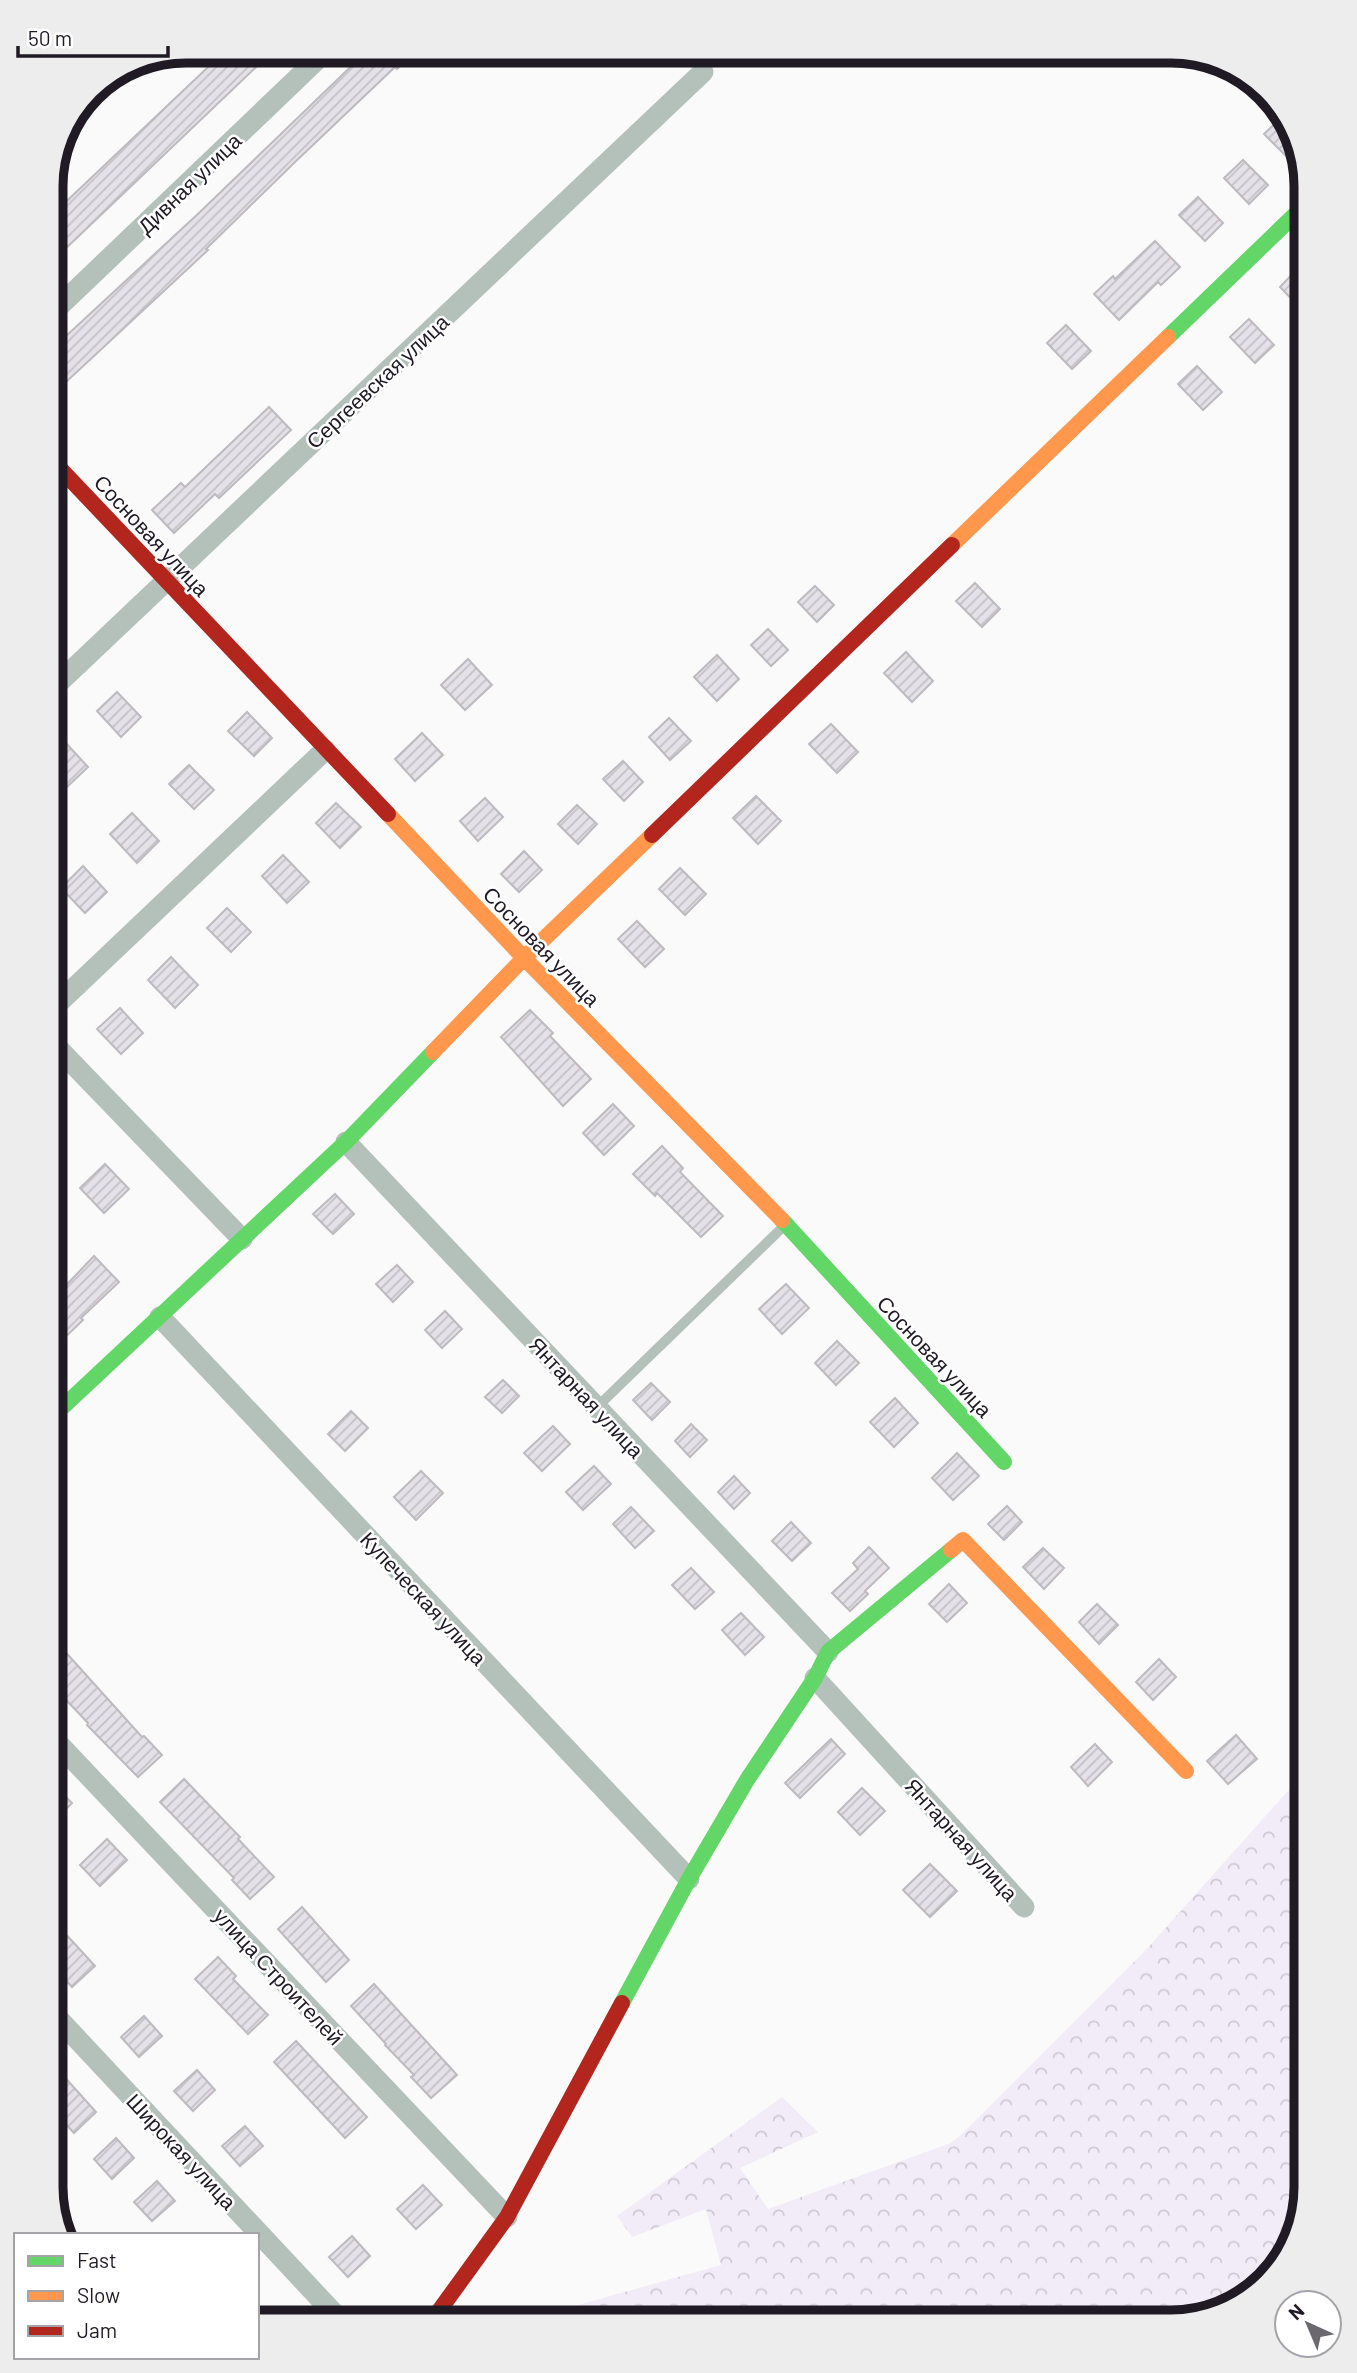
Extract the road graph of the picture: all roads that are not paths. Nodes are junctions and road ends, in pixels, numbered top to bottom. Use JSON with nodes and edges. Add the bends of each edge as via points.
{"nodes":[{"id":1,"x":313,"y":63,"type":"edge"},
{"id":2,"x":703,"y":72,"type":"dead end"},
{"id":3,"x":1294,"y":216,"type":"edge"},
{"id":4,"x":63,"y":303,"type":"edge"},
{"id":5,"x":63,"y":472,"type":"edge"},
{"id":6,"x":166,"y":581,"type":"junction"},
{"id":7,"x":63,"y":679,"type":"edge"},
{"id":8,"x":326,"y":750,"type":"junction"},
{"id":9,"x":524,"y":958,"type":"junction"},
{"id":10,"x":63,"y":999,"type":"edge"},
{"id":11,"x":63,"y":1053,"type":"edge"},
{"id":12,"x":346,"y":1142,"type":"junction"},
{"id":13,"x":786,"y":1224,"type":"junction"},
{"id":14,"x":242,"y":1239,"type":"junction"},
{"id":15,"x":160,"y":1317,"type":"junction"},
{"id":16,"x":63,"y":1407,"type":"edge"},
{"id":17,"x":597,"y":1407,"type":"junction"},
{"id":18,"x":1004,"y":1462,"type":"dead end"},
{"id":19,"x":828,"y":1652,"type":"junction"},
{"id":20,"x":815,"y":1678,"type":"junction"},
{"id":21,"x":63,"y":1749,"type":"edge"},
{"id":22,"x":1186,"y":1772,"type":"dead end"},
{"id":23,"x":689,"y":1879,"type":"junction"},
{"id":24,"x":1024,"y":1907,"type":"dead end"},
{"id":25,"x":63,"y":2024,"type":"edge"},
{"id":26,"x":507,"y":2217,"type":"junction"},
{"id":27,"x":259,"y":2233,"type":"edge"},
{"id":28,"x":259,"y":2233,"type":"edge"},
{"id":29,"x":331,"y":2310,"type":"edge"},
{"id":30,"x":440,"y":2310,"type":"edge"}],
"edges":[{"from":1,"to":4,"type":"street","name":"Дивная улица"},
{"from":2,"to":6,"type":"street","name":"Сергеевская улица"},
{"from":3,"to":9,"type":"street"},
{"from":5,"to":6,"type":"street","name":"Сосновая улица"},
{"from":6,"to":7,"type":"street","name":"Сергеевская улица"},
{"from":6,"to":8,"type":"street","name":"Сосновая улица"},
{"from":8,"to":9,"type":"street","name":"Сосновая улица"},
{"from":8,"to":10,"type":"street"},
{"from":9,"to":12,"type":"street"},
{"from":9,"to":13,"type":"street","name":"Сосновая улица"},
{"from":11,"to":14,"type":"street"},
{"from":12,"to":14,"type":"street"},
{"from":12,"to":17,"type":"street","name":"Янтарная улица"},
{"from":13,"to":17,"type":"lane"},
{"from":13,"to":18,"type":"street","name":"Сосновая улица"},
{"from":14,"to":15,"type":"street"},
{"from":15,"to":16,"type":"street"},
{"from":15,"to":23,"type":"street","name":"Купеческая улица"},
{"from":17,"to":19,"type":"street","name":"Янтарная улица"},
{"from":19,"to":20,"type":"street"},
{"from":19,"to":22,"type":"street","via":[[963,1540]]},
{"from":20,"to":23,"type":"street"},
{"from":20,"to":24,"type":"street","name":"Янтарная улица"},
{"from":21,"to":26,"type":"street","name":"улица Строителей"},
{"from":23,"to":26,"type":"street"},
{"from":25,"to":28,"type":"street","name":"Широкая улица"},
{"from":26,"to":30,"type":"street"},
{"from":27,"to":29,"type":"street","name":"Широкая улица"}]}
